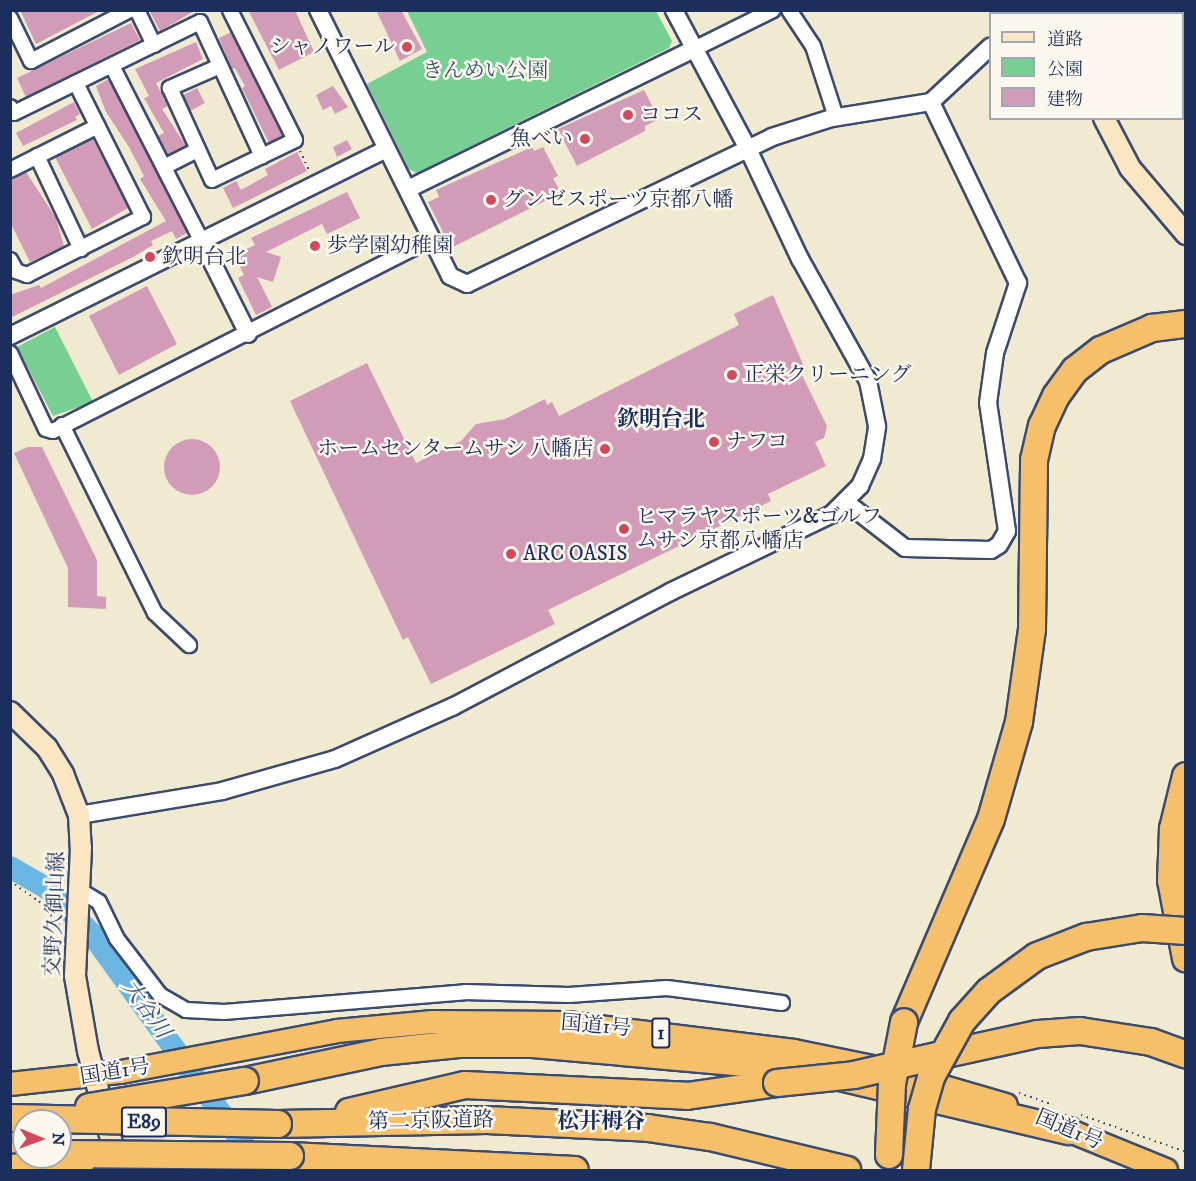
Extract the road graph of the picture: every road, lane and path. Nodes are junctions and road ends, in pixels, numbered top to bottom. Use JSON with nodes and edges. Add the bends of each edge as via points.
{"nodes":[{"id":1,"x":130,"y":10,"type":"edge"},
{"id":2,"x":138,"y":10,"type":"edge"},
{"id":3,"x":230,"y":10,"type":"edge"},
{"id":4,"x":318,"y":10,"type":"edge"},
{"id":5,"x":674,"y":10,"type":"edge"},
{"id":6,"x":773,"y":10,"type":"edge"},
{"id":7,"x":789,"y":10,"type":"edge"},
{"id":8,"x":10,"y":18,"type":"edge"},
{"id":9,"x":154,"y":45,"type":"junction"},
{"id":10,"x":989,"y":49,"type":"edge"},
{"id":11,"x":692,"y":50,"type":"junction"},
{"id":12,"x":112,"y":66,"type":"junction"},
{"id":13,"x":220,"y":66,"type":"junction"},
{"id":14,"x":76,"y":83,"type":"junction"},
{"id":15,"x":931,"y":102,"type":"junction"},
{"id":16,"x":10,"y":107,"type":"edge"},
{"id":17,"x":836,"y":117,"type":"junction"},
{"id":18,"x":1105,"y":120,"type":"edge"},
{"id":19,"x":98,"y":126,"type":"junction"},
{"id":20,"x":294,"y":140,"type":"junction"},
{"id":21,"x":747,"y":147,"type":"junction"},
{"id":22,"x":386,"y":149,"type":"junction"},
{"id":23,"x":198,"y":150,"type":"junction"},
{"id":24,"x":37,"y":156,"type":"junction"},
{"id":25,"x":262,"y":156,"type":"junction"},
{"id":26,"x":164,"y":167,"type":"junction"},
{"id":27,"x":10,"y":170,"type":"edge"},
{"id":28,"x":317,"y":185,"type":"junction"},
{"id":29,"x":408,"y":189,"type":"junction"},
{"id":30,"x":1185,"y":234,"type":"edge"},
{"id":31,"x":432,"y":239,"type":"junction"},
{"id":32,"x":201,"y":240,"type":"junction"},
{"id":33,"x":81,"y":249,"type":"junction"},
{"id":34,"x":10,"y":260,"type":"edge"},
{"id":35,"x":1185,"y":324,"type":"edge"},
{"id":36,"x":248,"y":334,"type":"junction"},
{"id":37,"x":10,"y":336,"type":"edge"},
{"id":38,"x":10,"y":353,"type":"edge"},
{"id":39,"x":62,"y":426,"type":"junction"},
{"id":40,"x":847,"y":503,"type":"junction"},
{"id":41,"x":189,"y":645,"type":"dead end"},
{"id":42,"x":10,"y":712,"type":"edge"},
{"id":43,"x":1185,"y":777,"type":"edge"},
{"id":44,"x":79,"y":815,"type":"junction"},
{"id":45,"x":10,"y":882,"type":"edge"},
{"id":46,"x":79,"y":896,"type":"junction"},
{"id":47,"x":1185,"y":931,"type":"edge"},
{"id":48,"x":74,"y":935,"type":"junction"},
{"id":49,"x":1185,"y":959,"type":"edge"},
{"id":50,"x":782,"y":1004,"type":"dead end"},
{"id":51,"x":1185,"y":1055,"type":"edge"},
{"id":52,"x":95,"y":1075,"type":"junction"},
{"id":53,"x":10,"y":1084,"type":"edge"},
{"id":54,"x":10,"y":1111,"type":"edge"},
{"id":55,"x":10,"y":1118,"type":"edge"},
{"id":56,"x":289,"y":1123,"type":"junction"},
{"id":57,"x":1069,"y":1131,"type":"junction"},
{"id":58,"x":72,"y":1154,"type":"edge"},
{"id":59,"x":180,"y":1156,"type":"junction"},
{"id":60,"x":352,"y":1165,"type":"edge"},
{"id":61,"x":10,"y":1168,"type":"edge"},
{"id":62,"x":119,"y":1170,"type":"edge"},
{"id":63,"x":380,"y":1170,"type":"edge"},
{"id":64,"x":575,"y":1170,"type":"edge"},
{"id":65,"x":846,"y":1170,"type":"edge"},
{"id":66,"x":890,"y":1170,"type":"edge"},
{"id":67,"x":916,"y":1170,"type":"edge"},
{"id":68,"x":1166,"y":1170,"type":"edge"}],
"edges":[{"from":1,"to":8,"type":"street","via":[[31,61]]},
{"from":2,"to":9,"type":"street"},
{"from":3,"to":20,"type":"street"},
{"from":4,"to":22,"type":"street"},
{"from":5,"to":11,"type":"street"},
{"from":6,"to":11,"type":"street"},
{"from":7,"to":17,"type":"street","via":[[813,46]]},
{"from":9,"to":12,"type":"street"},
{"from":9,"to":13,"type":"street","via":[[200,22]]},
{"from":10,"to":15,"type":"street"},
{"from":11,"to":21,"type":"street"},
{"from":11,"to":29,"type":"street"},
{"from":12,"to":14,"type":"street"},
{"from":12,"to":26,"type":"street"},
{"from":13,"to":23,"type":"street","via":[[170,88]]},
{"from":13,"to":25,"type":"street"},
{"from":14,"to":16,"type":"street","via":[[14,113]]},
{"from":14,"to":19,"type":"street"},
{"from":15,"to":17,"type":"street"},
{"from":15,"to":40,"type":"street","via":[[1018,284],[995,354],[988,403],[1007,531],[999,545],[982,551],[905,548]]},
{"from":17,"to":21,"type":"street"},
{"from":18,"to":30,"type":"main road","via":[[1130,168]]},
{"from":19,"to":24,"type":"street"},
{"from":19,"to":33,"type":"street","via":[[143,217]]},
{"from":20,"to":25,"type":"street"},
{"from":20,"to":28,"type":"path"},
{"from":21,"to":31,"type":"street","via":[[467,284],[450,276]]},
{"from":21,"to":40,"type":"street","via":[[800,259],[872,393],[877,426],[872,459]]},
{"from":22,"to":28,"type":"street"},
{"from":22,"to":29,"type":"street"},
{"from":23,"to":25,"type":"street","via":[[212,180]]},
{"from":23,"to":26,"type":"street"},
{"from":24,"to":27,"type":"street"},
{"from":24,"to":33,"type":"street"},
{"from":26,"to":32,"type":"street"},
{"from":28,"to":32,"type":"street"},
{"from":29,"to":31,"type":"street"},
{"from":31,"to":36,"type":"street"},
{"from":32,"to":36,"type":"street"},
{"from":32,"to":37,"type":"street"},
{"from":33,"to":34,"type":"street","via":[[27,274],[16,271]]},
{"from":35,"to":66,"type":"highway","bridge":true,"via":[[1126,337],[1075,370],[1056,396],[1042,426],[1034,460],[1032,629],[1019,722],[991,819],[904,1022],[892,1084]]},
{"from":36,"to":39,"type":"street"},
{"from":38,"to":39,"type":"street","via":[[46,429],[53,431]]},
{"from":39,"to":41,"type":"street","via":[[154,613]]},
{"from":40,"to":44,"type":"street","via":[[454,706],[335,759],[222,791]]},
{"from":42,"to":44,"type":"main road","name":"交野久御山線","via":[[47,748],[63,774]]},
{"from":43,"to":49,"type":"highway","via":[[1176,807],[1171,862],[1173,904]]},
{"from":44,"to":46,"type":"main road","name":"交野久御山線"},
{"from":45,"to":48,"type":"path","via":[[39,901]]},
{"from":46,"to":48,"type":"main road","name":"交野久御山線"},
{"from":46,"to":50,"type":"street","via":[[99,902],[117,939],[160,995],[186,1010],[224,1012],[465,992],[569,994],[666,988]]},
{"from":47,"to":67,"type":"highway","bridge":true,"via":[[1142,928],[1086,937],[1037,956],[989,991],[958,1028],[931,1077],[922,1109]]},
{"from":48,"to":52,"type":"main road","name":"交野久御山線","via":[[75,976]]},
{"from":51,"to":56,"type":"highway","bridge":true,"via":[[1151,1042],[1114,1035],[1080,1031],[1038,1034],[854,1075],[687,1096],[465,1085]]},
{"from":52,"to":53,"type":"highway","name":"国道1号","number":"1"},
{"from":52,"to":57,"type":"highway","name":"国道1号","number":"1","via":[[337,1031],[433,1022],[567,1023],[794,1051],[882,1069],[1023,1111]]},
{"from":52,"to":62,"type":"main road","name":"交野久御山線"},
{"from":54,"to":57,"type":"highway","bridge":true,"via":[[131,1102],[381,1052],[459,1044],[533,1044],[802,1068]]},
{"from":55,"to":56,"type":"highway","name":"第二京阪道路","number":"E89","bridge":true},
{"from":56,"to":65,"type":"highway","name":"第二京阪道路","number":"E89","via":[[486,1119],[648,1128],[710,1137]]},
{"from":57,"to":68,"type":"highway","name":"国道1号","number":"1"},
{"from":58,"to":59,"type":"highway","name":"第二京阪道路","number":"E89","bridge":true},
{"from":59,"to":60,"type":"highway","name":"第二京阪道路","number":"E89","bridge":true,"via":[[290,1156]]},
{"from":59,"to":61,"type":"highway","bridge":true},
{"from":60,"to":63,"type":"highway"},
{"from":60,"to":64,"type":"highway","name":"第二京阪道路","number":"E89"}]}
